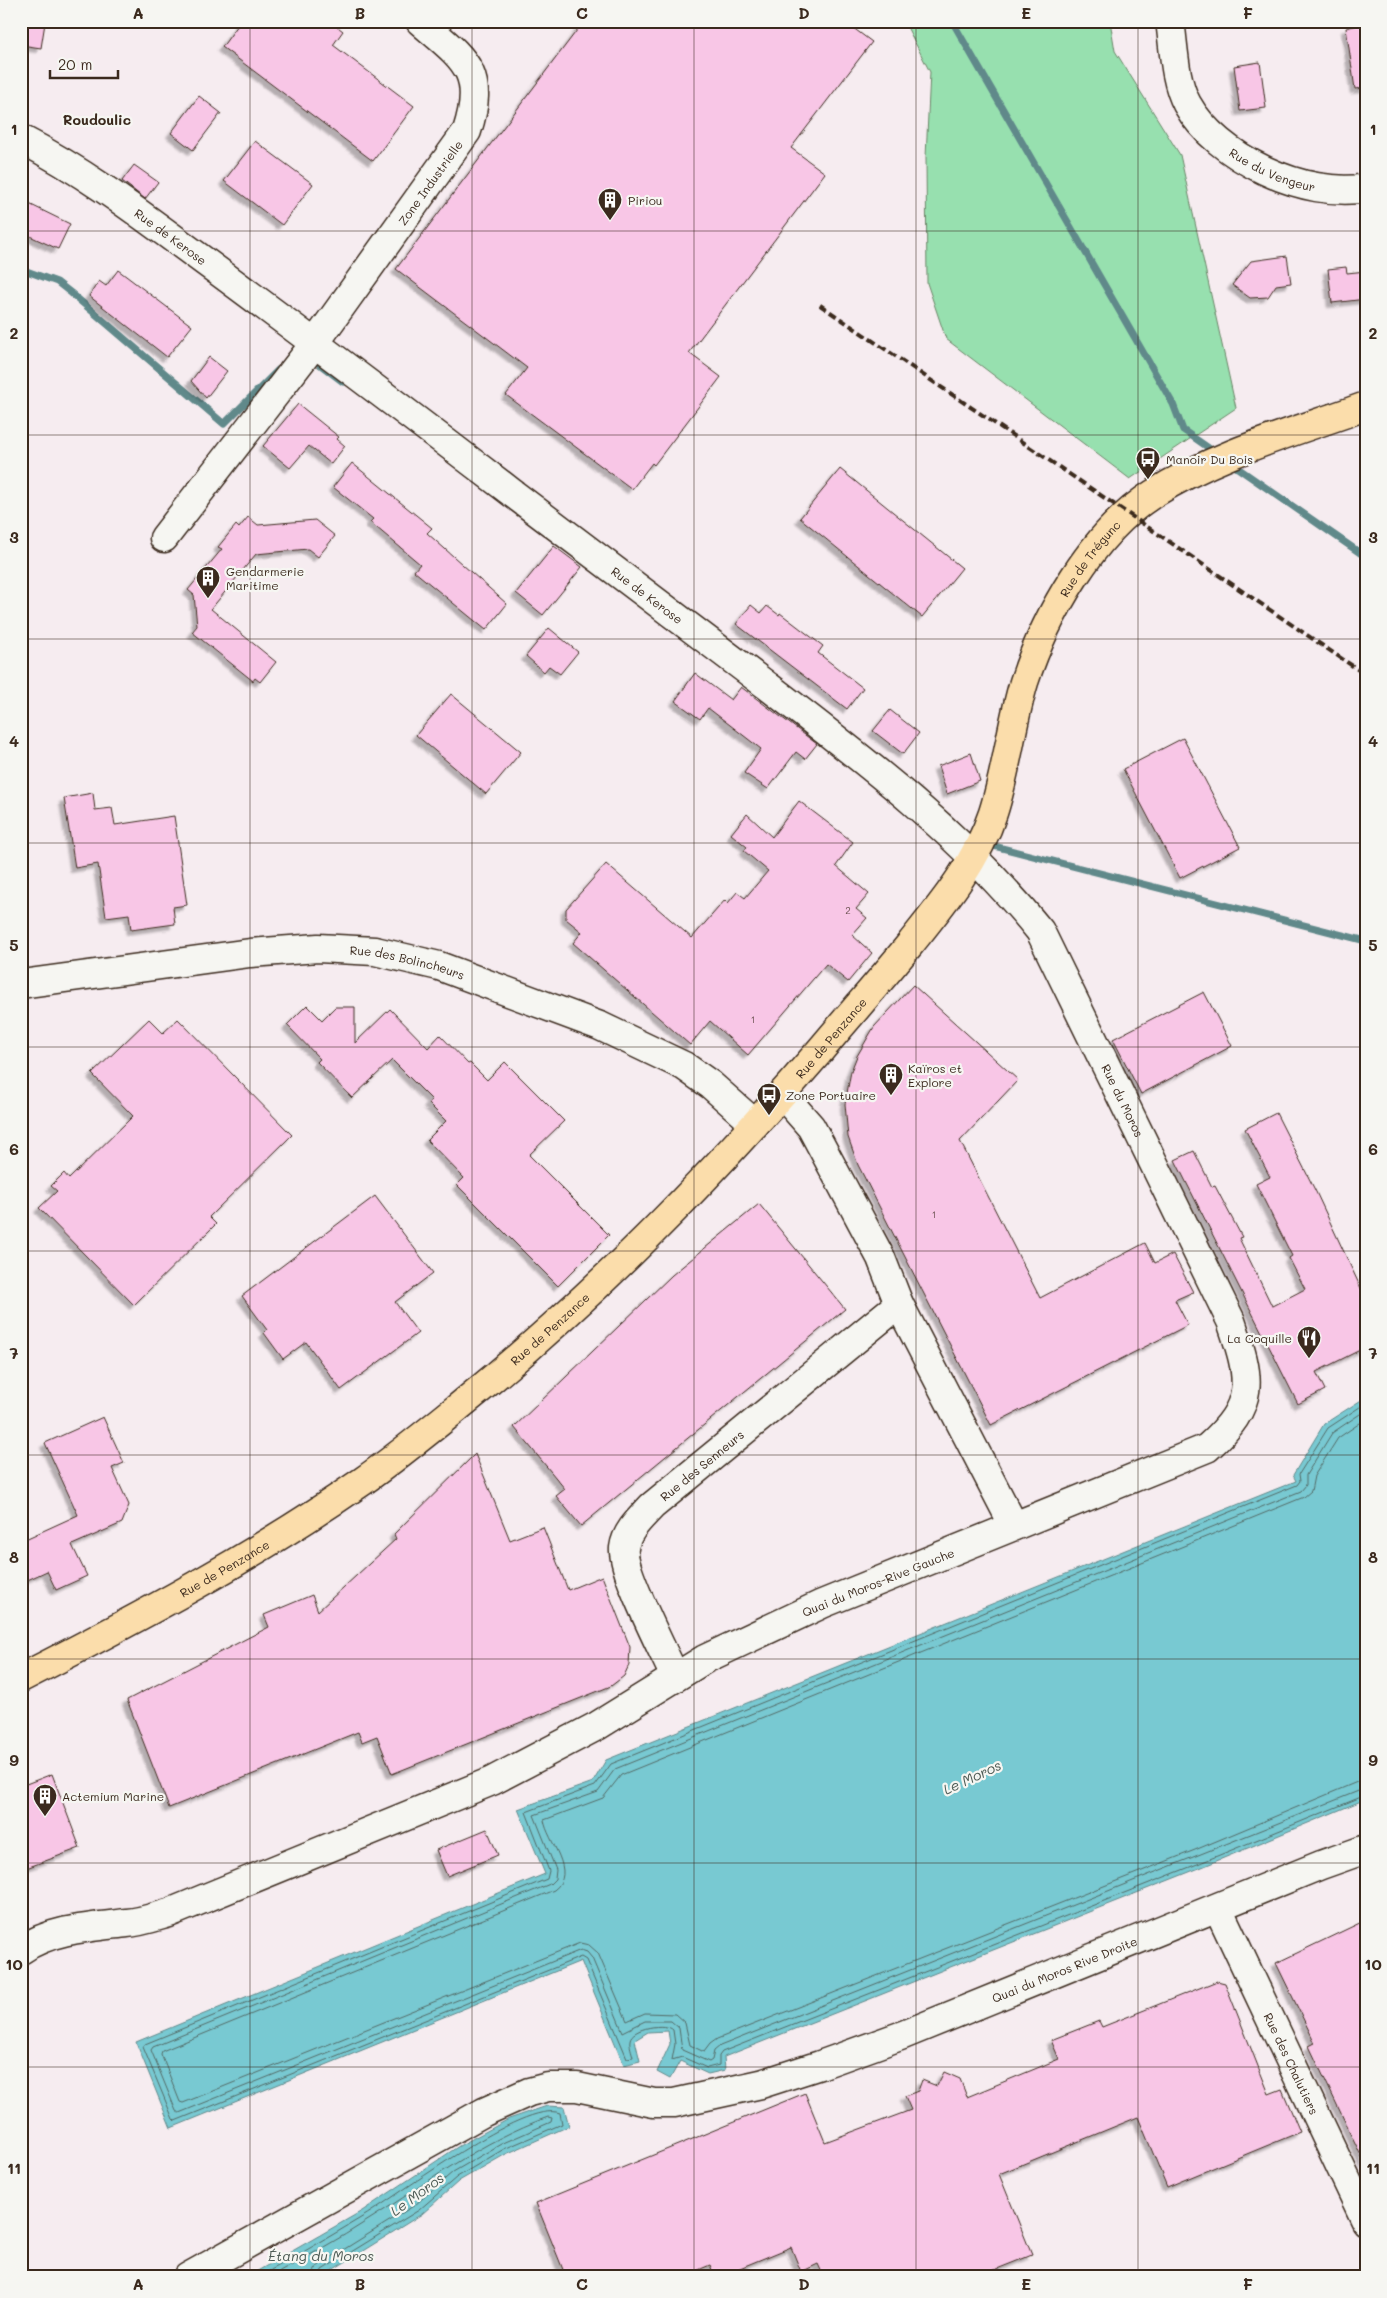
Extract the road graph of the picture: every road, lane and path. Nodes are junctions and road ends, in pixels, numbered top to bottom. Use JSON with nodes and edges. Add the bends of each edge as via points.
{"nodes":[{"id":1,"x":420,"y":21,"type":"edge"},
{"id":2,"x":1170,"y":21,"type":"edge"},
{"id":3,"x":21,"y":139,"type":"edge"},
{"id":4,"x":1366,"y":188,"type":"edge"},
{"id":5,"x":315,"y":343,"type":"junction"},
{"id":6,"x":1366,"y":406,"type":"edge"},
{"id":7,"x":164,"y":538,"type":"dead end"},
{"id":8,"x":974,"y":856,"type":"junction"},
{"id":9,"x":21,"y":984,"type":"edge"},
{"id":10,"x":782,"y":1094,"type":"junction"},
{"id":11,"x":755,"y":1124,"type":"junction"},
{"id":12,"x":899,"y":1304,"type":"junction"},
{"id":13,"x":1245,"y":1362,"type":"joint"},
{"id":14,"x":1014,"y":1526,"type":"junction"},
{"id":15,"x":675,"y":1677,"type":"junction"},
{"id":16,"x":21,"y":1678,"type":"edge"},
{"id":17,"x":1366,"y":1849,"type":"edge"},
{"id":18,"x":1218,"y":1908,"type":"junction"},
{"id":19,"x":21,"y":1950,"type":"edge"},
{"id":20,"x":1366,"y":2221,"type":"edge"},
{"id":21,"x":188,"y":2277,"type":"edge"}],
"edges":[{"from":1,"to":5,"type":"street","name":"Zone Industrielle","via":[[469,69],[474,93],[473,113],[456,148]]},
{"from":2,"to":4,"type":"street","name":"Rue du Vengeur","via":[[1186,102],[1222,144],[1270,172],[1301,184],[1331,189]]},
{"from":3,"to":5,"type":"street","name":"Rue de Kerose","via":[[76,169],[118,198]]},
{"from":5,"to":7,"type":"street"},
{"from":5,"to":8,"type":"street","name":"Rue de Kerose","via":[[823,728]]},
{"from":6,"to":8,"type":"main road","name":"Rue de Trégunc","via":[[1228,456],[1179,478],[1148,497],[1106,537],[1071,582],[1055,610],[1024,682],[992,815]]},
{"from":8,"to":10,"type":"main road","name":"Rue de Penzance","via":[[906,950]]},
{"from":8,"to":13,"type":"street","name":"Rue du Moros","via":[[1040,931],[1231,1321]]},
{"from":9,"to":11,"type":"street","name":"Rue des Bolincheurs","via":[[250,953],[318,948],[375,951],[439,966],[600,1026],[684,1066]]},
{"from":10,"to":11,"type":"main road","name":"Rue de Penzance"},
{"from":10,"to":12,"type":"street","via":[[811,1127],[881,1258]]},
{"from":11,"to":16,"type":"main road","name":"Rue de Penzance","via":[[685,1201],[568,1315],[400,1453],[318,1511],[207,1580]]},
{"from":12,"to":14,"type":"street"},
{"from":12,"to":15,"type":"street","name":"Rue des Senneurs","via":[[652,1506],[636,1523],[624,1547],[627,1568]]},
{"from":13,"to":14,"type":"street","name":"Quai du Moros-Rive Gauche","via":[[1246,1386],[1240,1412],[1227,1430],[1207,1448]]},
{"from":14,"to":15,"type":"street","name":"Quai du Moros-Rive Gauche","via":[[822,1604],[732,1645]]},
{"from":15,"to":19,"type":"street","name":"Quai du Moros-Rive Gauche","via":[[597,1726],[483,1786],[169,1913],[129,1923],[89,1926],[50,1937]]},
{"from":17,"to":18,"type":"street","name":"Quai du Moros Rive Droite"},
{"from":18,"to":20,"type":"street","name":"Rue des Chalutiers"},
{"from":18,"to":21,"type":"street","name":"Quai du Moros Rive Droite","via":[[862,2051],[760,2084],[674,2103],[654,2103],[577,2087],[540,2088],[484,2112]]}]}
